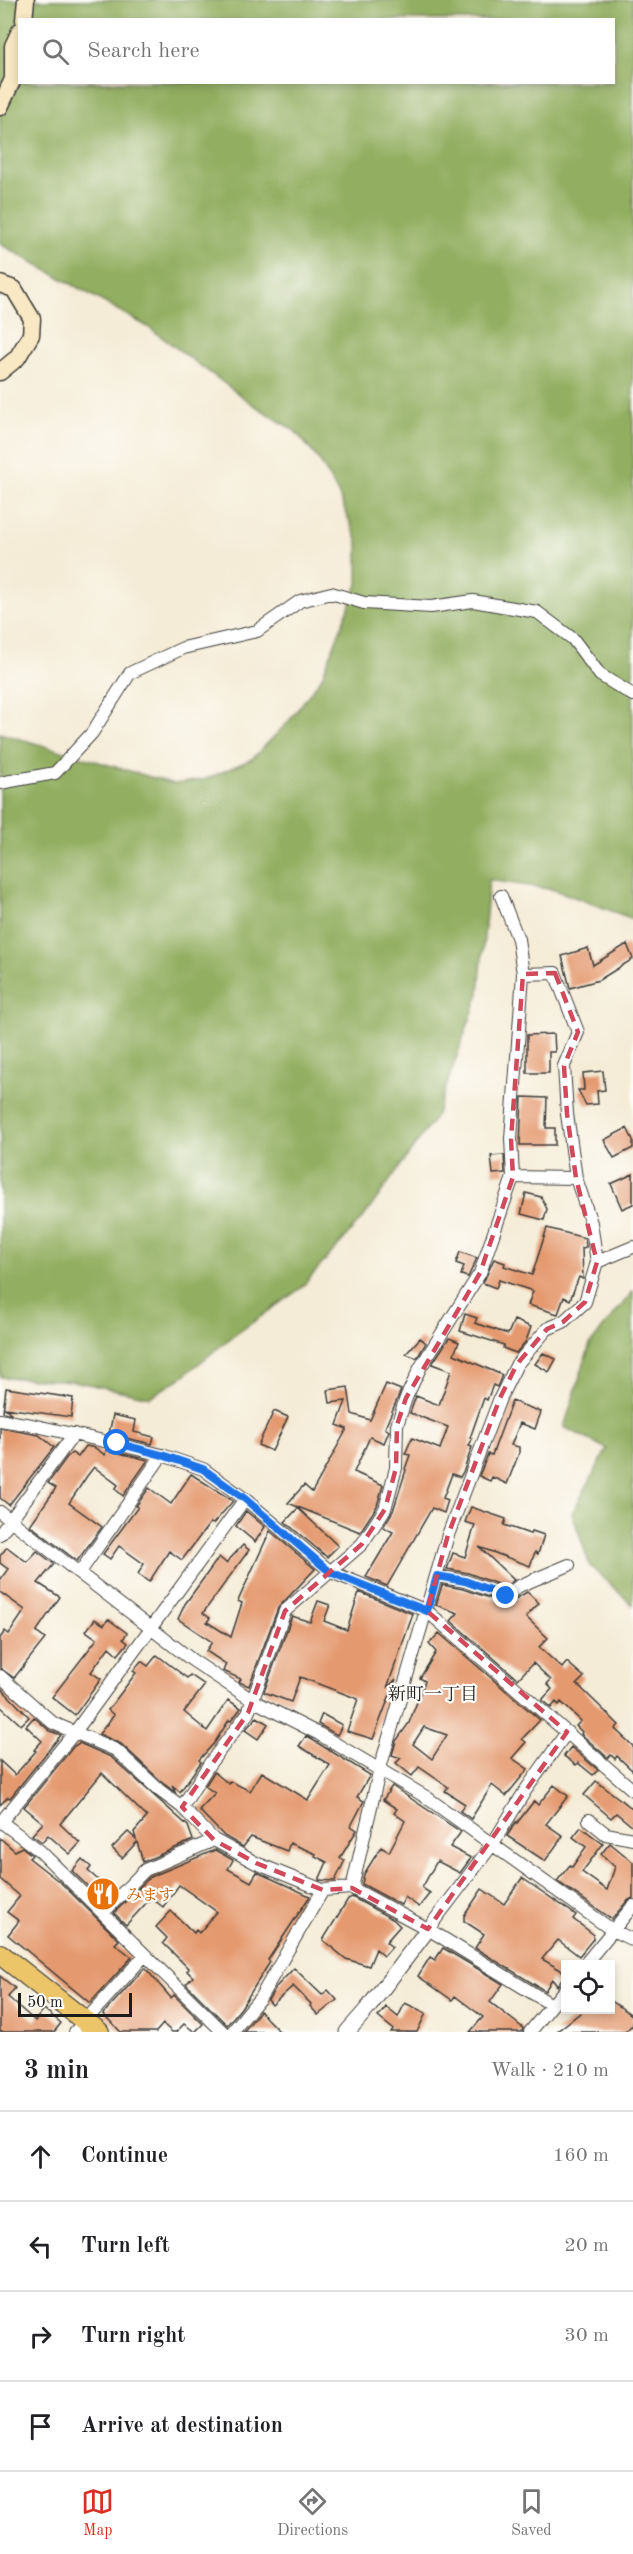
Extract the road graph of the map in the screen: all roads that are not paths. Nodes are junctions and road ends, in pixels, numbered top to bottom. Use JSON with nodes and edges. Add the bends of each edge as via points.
{"nodes":[{"id":1,"x":26,"y":0,"type":"edge"},
{"id":2,"x":24,"y":18,"type":"edge"},
{"id":3,"x":18,"y":35,"type":"edge"},
{"id":4,"x":0,"y":107,"type":"edge"},
{"id":5,"x":0,"y":284,"type":"edge"},
{"id":6,"x":0,"y":372,"type":"edge"},
{"id":7,"x":633,"y":695,"type":"edge"},
{"id":8,"x":0,"y":783,"type":"edge"},
{"id":9,"x":501,"y":896,"type":"dead end"},
{"id":10,"x":524,"y":974,"type":"junction"},
{"id":11,"x":513,"y":1177,"type":"junction"},
{"id":12,"x":576,"y":1178,"type":"junction"},
{"id":13,"x":633,"y":1247,"type":"edge"},
{"id":14,"x":597,"y":1262,"type":"junction"},
{"id":15,"x":0,"y":1420,"type":"edge"},
{"id":16,"x":74,"y":1434,"type":"junction"},
{"id":17,"x":162,"y":1455,"type":"junction"},
{"id":18,"x":245,"y":1499,"type":"junction"},
{"id":19,"x":5,"y":1516,"type":"edge"},
{"id":20,"x":0,"y":1533,"type":"edge"},
{"id":21,"x":569,"y":1565,"type":"dead end"},
{"id":22,"x":80,"y":1572,"type":"junction"},
{"id":23,"x":330,"y":1572,"type":"junction"},
{"id":24,"x":437,"y":1576,"type":"junction"},
{"id":25,"x":427,"y":1611,"type":"junction"},
{"id":26,"x":151,"y":1628,"type":"junction"},
{"id":27,"x":0,"y":1676,"type":"edge"},
{"id":28,"x":252,"y":1700,"type":"junction"},
{"id":29,"x":75,"y":1732,"type":"junction"},
{"id":30,"x":567,"y":1732,"type":"junction"},
{"id":31,"x":380,"y":1768,"type":"junction"},
{"id":32,"x":633,"y":1790,"type":"edge"},
{"id":33,"x":182,"y":1807,"type":"junction"},
{"id":34,"x":589,"y":1820,"type":"dead end"},
{"id":35,"x":1,"y":1821,"type":"edge"},
{"id":36,"x":633,"y":1839,"type":"edge"},
{"id":37,"x":214,"y":1840,"type":"junction"},
{"id":38,"x":492,"y":1845,"type":"junction"},
{"id":39,"x":352,"y":1888,"type":"junction"},
{"id":40,"x":323,"y":1890,"type":"junction"},
{"id":41,"x":633,"y":1906,"type":"edge"},
{"id":42,"x":104,"y":1912,"type":"junction"},
{"id":43,"x":428,"y":1929,"type":"junction"},
{"id":44,"x":612,"y":1930,"type":"junction"},
{"id":45,"x":633,"y":1940,"type":"edge"},
{"id":46,"x":0,"y":1954,"type":"edge"},
{"id":47,"x":145,"y":1955,"type":"junction"},
{"id":48,"x":589,"y":1960,"type":"edge"},
{"id":49,"x":561,"y":1994,"type":"edge"},
{"id":50,"x":552,"y":2005,"type":"junction"},
{"id":51,"x":87,"y":2028,"type":"edge"},
{"id":52,"x":223,"y":2032,"type":"edge"},
{"id":53,"x":232,"y":2032,"type":"edge"},
{"id":54,"x":347,"y":2032,"type":"edge"},
{"id":55,"x":530,"y":2032,"type":"edge"}],
"edges":[{"from":1,"to":2,"type":"main road"},
{"from":3,"to":4,"type":"main road","via":[[13,46],[13,79]]},
{"from":5,"to":6,"type":"main road","via":[[14,289],[32,319],[32,327],[16,358]]},
{"from":7,"to":8,"type":"street","via":[[600,675],[573,639],[537,612],[473,601],[431,607],[364,603],[331,593],[300,601],[257,631],[183,648],[130,673],[92,733],[55,773]]},
{"from":9,"to":10,"type":"street","via":[[518,939]]},
{"from":10,"to":11,"type":"street","via":[[511,1139]]},
{"from":10,"to":12,"type":"street","via":[[555,973],[578,1032],[564,1066]]},
{"from":11,"to":12,"type":"street"},
{"from":11,"to":23,"type":"street","via":[[480,1273],[420,1368],[406,1398],[397,1425],[396,1468],[386,1509],[362,1544]]},
{"from":12,"to":14,"type":"street","via":[[591,1222]]},
{"from":13,"to":14,"type":"street"},
{"from":14,"to":24,"type":"street","via":[[585,1302],[563,1322],[547,1329],[518,1364],[500,1398],[448,1535]]},
{"from":15,"to":16,"type":"street"},
{"from":16,"to":17,"type":"street"},
{"from":16,"to":19,"type":"street"},
{"from":17,"to":18,"type":"street","via":[[203,1469]]},
{"from":17,"to":22,"type":"street"},
{"from":18,"to":23,"type":"street"},
{"from":18,"to":26,"type":"street"},
{"from":19,"to":20,"type":"street"},
{"from":19,"to":22,"type":"street"},
{"from":21,"to":24,"type":"street","via":[[519,1586],[506,1596]]},
{"from":22,"to":26,"type":"street"},
{"from":23,"to":25,"type":"street"},
{"from":23,"to":28,"type":"street","via":[[285,1611]]},
{"from":24,"to":25,"type":"street"},
{"from":25,"to":30,"type":"street"},
{"from":25,"to":31,"type":"street"},
{"from":26,"to":28,"type":"street"},
{"from":26,"to":29,"type":"street"},
{"from":27,"to":29,"type":"street","via":[[53,1723]]},
{"from":28,"to":31,"type":"street"},
{"from":28,"to":33,"type":"street","via":[[248,1713]]},
{"from":29,"to":33,"type":"street","via":[[116,1750]]},
{"from":29,"to":35,"type":"street"},
{"from":30,"to":32,"type":"street"},
{"from":30,"to":38,"type":"street"},
{"from":31,"to":38,"type":"street"},
{"from":31,"to":39,"type":"street"},
{"from":33,"to":37,"type":"street"},
{"from":34,"to":36,"type":"street","via":[[606,1834]]},
{"from":35,"to":42,"type":"street","via":[[40,1851]]},
{"from":37,"to":40,"type":"street","via":[[256,1863]]},
{"from":37,"to":42,"type":"street","via":[[145,1870]]},
{"from":38,"to":43,"type":"street"},
{"from":38,"to":44,"type":"street"},
{"from":39,"to":40,"type":"street"},
{"from":39,"to":43,"type":"street"},
{"from":40,"to":53,"type":"street","via":[[260,1998]]},
{"from":41,"to":44,"type":"street"},
{"from":42,"to":47,"type":"street"},
{"from":43,"to":50,"type":"street"},
{"from":43,"to":54,"type":"street"},
{"from":44,"to":45,"type":"street"},
{"from":44,"to":48,"type":"street"},
{"from":46,"to":51,"type":"main road"},
{"from":47,"to":51,"type":"street"},
{"from":47,"to":52,"type":"street"},
{"from":49,"to":50,"type":"street"},
{"from":50,"to":55,"type":"street"}]}
